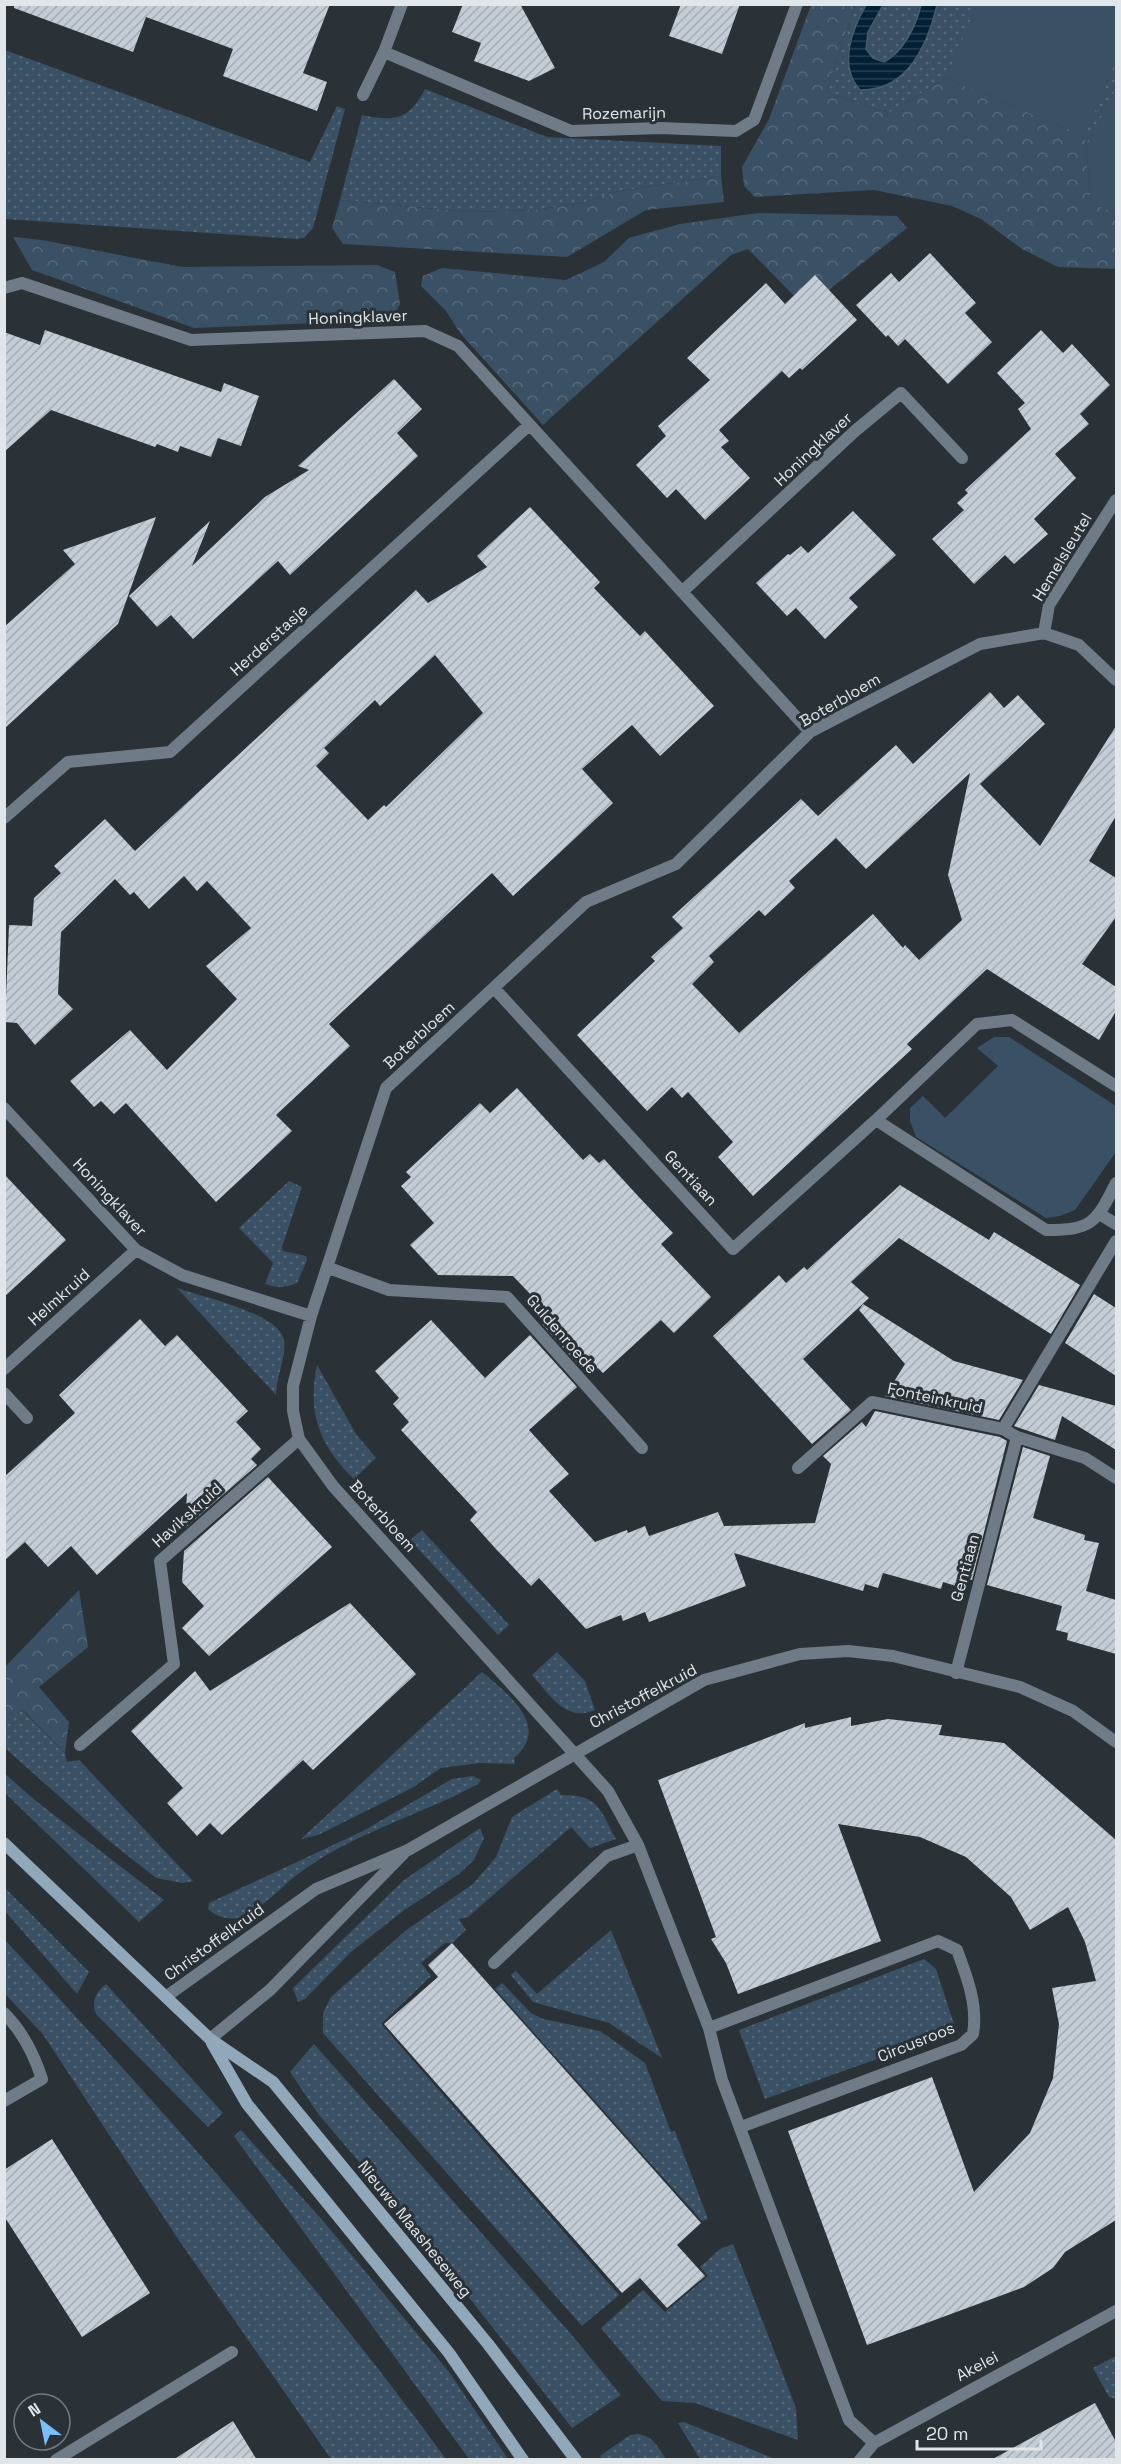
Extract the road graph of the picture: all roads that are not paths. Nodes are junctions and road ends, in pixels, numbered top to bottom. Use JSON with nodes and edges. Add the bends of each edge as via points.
{"nodes":[{"id":1,"x":402,"y":4,"type":"edge"},
{"id":2,"x":797,"y":4,"type":"edge"},
{"id":3,"x":384,"y":52,"type":"junction"},
{"id":4,"x":363,"y":95,"type":"dead end"},
{"id":5,"x":4,"y":288,"type":"edge"},
{"id":6,"x":528,"y":426,"type":"junction"},
{"id":7,"x":962,"y":458,"type":"dead end"},
{"id":8,"x":1116,"y":500,"type":"edge"},
{"id":9,"x":683,"y":591,"type":"junction"},
{"id":10,"x":1044,"y":633,"type":"junction"},
{"id":11,"x":1116,"y":680,"type":"edge"},
{"id":12,"x":810,"y":732,"type":"junction"},
{"id":13,"x":4,"y":818,"type":"edge"},
{"id":14,"x":494,"y":988,"type":"junction"},
{"id":15,"x":1116,"y":1086,"type":"edge"},
{"id":16,"x":4,"y":1108,"type":"edge"},
{"id":17,"x":876,"y":1120,"type":"junction"},
{"id":18,"x":1116,"y":1183,"type":"edge"},
{"id":19,"x":1101,"y":1215,"type":"junction"},
{"id":20,"x":1116,"y":1224,"type":"edge"},
{"id":21,"x":1116,"y":1241,"type":"edge"},
{"id":22,"x":136,"y":1250,"type":"junction"},
{"id":23,"x":329,"y":1268,"type":"junction"},
{"id":24,"x":311,"y":1316,"type":"junction"},
{"id":25,"x":4,"y":1369,"type":"edge"},
{"id":26,"x":4,"y":1393,"type":"edge"},
{"id":27,"x":27,"y":1418,"type":"dead end"},
{"id":28,"x":1003,"y":1430,"type":"junction"},
{"id":29,"x":1017,"y":1437,"type":"junction"},
{"id":30,"x":299,"y":1439,"type":"junction"},
{"id":31,"x":642,"y":1448,"type":"dead end"},
{"id":32,"x":798,"y":1468,"type":"dead end"},
{"id":33,"x":1116,"y":1478,"type":"edge"},
{"id":34,"x":956,"y":1673,"type":"junction"},
{"id":35,"x":1116,"y":1742,"type":"edge"},
{"id":36,"x":80,"y":1745,"type":"dead end"},
{"id":37,"x":574,"y":1752,"type":"junction"},
{"id":38,"x":4,"y":1843,"type":"edge"},
{"id":39,"x":638,"y":1845,"type":"junction"},
{"id":40,"x":408,"y":1850,"type":"junction"},
{"id":41,"x":494,"y":1963,"type":"dead end"},
{"id":42,"x":167,"y":1996,"type":"junction"},
{"id":43,"x":4,"y":2013,"type":"edge"},
{"id":44,"x":709,"y":2028,"type":"junction"},
{"id":45,"x":210,"y":2039,"type":"junction"},
{"id":46,"x":4,"y":2102,"type":"edge"},
{"id":47,"x":741,"y":2127,"type":"junction"},
{"id":48,"x":1116,"y":2311,"type":"edge"},
{"id":49,"x":232,"y":2352,"type":"dead end"},
{"id":50,"x":874,"y":2443,"type":"junction"},
{"id":51,"x":56,"y":2460,"type":"edge"},
{"id":52,"x":523,"y":2460,"type":"edge"},
{"id":53,"x":576,"y":2460,"type":"edge"},
{"id":54,"x":860,"y":2460,"type":"edge"}],
"edges":[{"from":1,"to":3,"type":"street"},
{"from":2,"to":3,"type":"street","name":"Rozemarijn","via":[[754,120],[736,131],[571,131]]},
{"from":3,"to":4,"type":"street"},
{"from":5,"to":6,"type":"street","name":"Honingklaver","via":[[22,284],[191,340],[425,331],[458,346]]},
{"from":6,"to":9,"type":"street","name":"Honingklaver"},
{"from":6,"to":13,"type":"street","name":"Herderstasje","via":[[170,752],[68,762]]},
{"from":7,"to":9,"type":"street","name":"Honingklaver","via":[[901,393]]},
{"from":8,"to":10,"type":"street","name":"Hemelsleutel","via":[[1048,605]]},
{"from":9,"to":12,"type":"street","name":"Honingklaver"},
{"from":10,"to":11,"type":"street","name":"Boterbloem","via":[[1078,645]]},
{"from":10,"to":12,"type":"street","name":"Boterbloem","via":[[980,644]]},
{"from":12,"to":14,"type":"street","name":"Boterbloem","via":[[676,864],[586,902]]},
{"from":14,"to":17,"type":"street","name":"Gentiaan","via":[[733,1249]]},
{"from":14,"to":23,"type":"street","name":"Boterbloem","via":[[386,1088]]},
{"from":15,"to":17,"type":"street","name":"Gentiaan","via":[[1012,1020],[977,1024]]},
{"from":16,"to":22,"type":"street","name":"Honingklaver"},
{"from":17,"to":19,"type":"street","via":[[1046,1230],[1075,1230]]},
{"from":18,"to":19,"type":"street"},
{"from":19,"to":20,"type":"street"},
{"from":21,"to":28,"type":"street"},
{"from":22,"to":24,"type":"street","name":"Honingklaver","via":[[182,1275]]},
{"from":22,"to":25,"type":"street","name":"Helmkruid"},
{"from":23,"to":24,"type":"street","name":"Boterbloem"},
{"from":23,"to":31,"type":"street","name":"Guldenroede","via":[[389,1290],[507,1297]]},
{"from":24,"to":30,"type":"street","name":"Boterbloem","via":[[293,1386]]},
{"from":26,"to":27,"type":"street"},
{"from":28,"to":29,"type":"street","name":"Fonteinkruid"},
{"from":28,"to":32,"type":"street","name":"Fonteinkruid","via":[[872,1402]]},
{"from":29,"to":33,"type":"street","name":"Fonteinkruid","via":[[1085,1458]]},
{"from":29,"to":34,"type":"street","name":"Gentiaan"},
{"from":30,"to":36,"type":"street","name":"Havikskruid","via":[[160,1561],[174,1664]]},
{"from":30,"to":37,"type":"street","name":"Boterbloem","via":[[333,1486]]},
{"from":34,"to":35,"type":"street","name":"Christoffelkruid","via":[[1020,1688],[1073,1711]]},
{"from":34,"to":37,"type":"street","name":"Christoffelkruid","via":[[893,1656],[848,1651],[800,1654],[704,1680]]},
{"from":37,"to":39,"type":"street","via":[[608,1791]]},
{"from":37,"to":40,"type":"street","name":"Christoffelkruid"},
{"from":38,"to":42,"type":"main road","name":"Nieuwe Maasheseweg"},
{"from":39,"to":41,"type":"street","via":[[607,1856]]},
{"from":39,"to":44,"type":"street"},
{"from":40,"to":42,"type":"street","name":"Christoffelkruid","via":[[316,1889]]},
{"from":40,"to":45,"type":"street","name":"Christoffelkruid","via":[[270,1990]]},
{"from":42,"to":45,"type":"main road","name":"Nieuwe Maasheseweg"},
{"from":43,"to":46,"type":"street","via":[[34,2053],[42,2079]]},
{"from":44,"to":47,"type":"street","via":[[722,2080]]},
{"from":44,"to":47,"type":"street","name":"Circusroos","via":[[938,1941],[957,1950],[970,1984],[975,2024],[973,2034],[961,2045]]},
{"from":45,"to":52,"type":"main road","name":"Nieuwe Maasheseweg","via":[[248,2104],[449,2353]]},
{"from":45,"to":53,"type":"main road","name":"Nieuwe Maasheseweg","via":[[273,2082],[488,2344]]},
{"from":47,"to":50,"type":"street","via":[[849,2420]]},
{"from":48,"to":50,"type":"street","name":"Akelei"},
{"from":49,"to":51,"type":"street"},
{"from":50,"to":54,"type":"street","name":"Akelei"}]}
